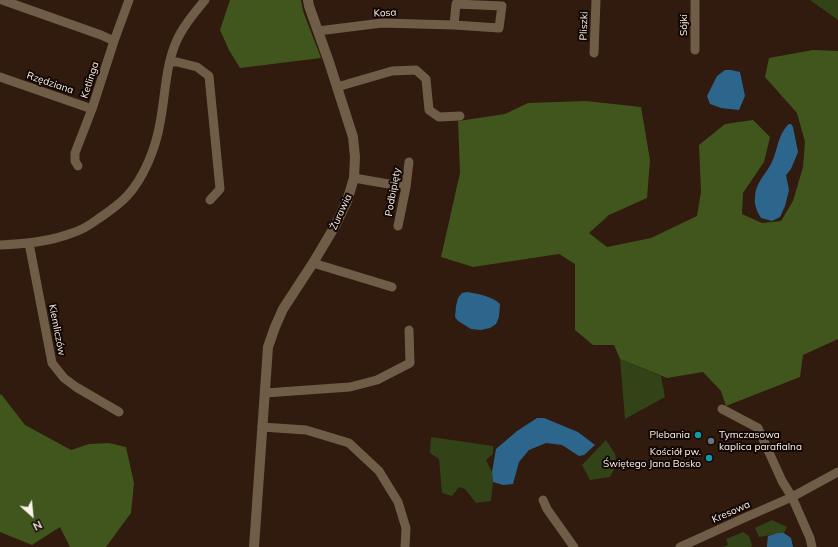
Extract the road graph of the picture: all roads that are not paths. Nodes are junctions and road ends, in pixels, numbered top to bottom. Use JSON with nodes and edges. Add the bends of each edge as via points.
{"nodes":[{"id":1,"x":2,"y":0,"type":"edge"},
{"id":2,"x":129,"y":0,"type":"edge"},
{"id":3,"x":205,"y":0,"type":"edge"},
{"id":4,"x":308,"y":0,"type":"edge"},
{"id":5,"x":596,"y":0,"type":"edge"},
{"id":6,"x":695,"y":0,"type":"edge"},
{"id":7,"x":454,"y":25,"type":"junction"},
{"id":8,"x":318,"y":31,"type":"junction"},
{"id":9,"x":114,"y":41,"type":"junction"},
{"id":10,"x":695,"y":50,"type":"dead end"},
{"id":11,"x":594,"y":53,"type":"dead end"},
{"id":12,"x":170,"y":62,"type":"junction"},
{"id":13,"x":0,"y":77,"type":"edge"},
{"id":14,"x":337,"y":87,"type":"junction"},
{"id":15,"x":92,"y":109,"type":"junction"},
{"id":16,"x":460,"y":116,"type":"dead end"},
{"id":17,"x":409,"y":162,"type":"dead end"},
{"id":18,"x":78,"y":166,"type":"dead end"},
{"id":19,"x":354,"y":178,"type":"junction"},
{"id":20,"x":406,"y":187,"type":"junction"},
{"id":21,"x":210,"y":200,"type":"dead end"},
{"id":22,"x":398,"y":226,"type":"dead end"},
{"id":23,"x":28,"y":243,"type":"junction"},
{"id":24,"x":0,"y":245,"type":"edge"},
{"id":25,"x":313,"y":263,"type":"junction"},
{"id":26,"x":392,"y":287,"type":"dead end"},
{"id":27,"x":409,"y":330,"type":"dead end"},
{"id":28,"x":265,"y":393,"type":"junction"},
{"id":29,"x":722,"y":409,"type":"dead end"},
{"id":30,"x":119,"y":412,"type":"dead end"},
{"id":31,"x":262,"y":427,"type":"junction"},
{"id":32,"x":838,"y":472,"type":"edge"},
{"id":33,"x":792,"y":497,"type":"junction"},
{"id":34,"x":543,"y":500,"type":"dead end"},
{"id":35,"x":254,"y":547,"type":"edge"},
{"id":36,"x":405,"y":547,"type":"edge"},
{"id":37,"x":574,"y":547,"type":"edge"},
{"id":38,"x":680,"y":547,"type":"edge"},
{"id":39,"x":812,"y":547,"type":"edge"}],
"edges":[{"from":1,"to":9,"type":"street"},
{"from":2,"to":9,"type":"street","name":"Ketlinga"},
{"from":3,"to":12,"type":"street","via":[[179,35]]},
{"from":4,"to":8,"type":"street","name":"Żurawia"},
{"from":5,"to":11,"type":"street","name":"Pliszki"},
{"from":6,"to":10,"type":"street","name":"Sójki"},
{"from":7,"to":7,"type":"street","name":"Kosa","via":[[456,4],[502,6],[499,28]]},
{"from":7,"to":8,"type":"street","name":"Kosa","via":[[382,23]]},
{"from":8,"to":14,"type":"street","name":"Żurawia"},
{"from":9,"to":15,"type":"street","name":"Ketlinga"},
{"from":12,"to":21,"type":"street","via":[[197,67],[208,76],[220,189]]},
{"from":12,"to":23,"type":"street","via":[[160,124],[153,149],[141,177],[127,196],[85,228],[52,239]]},
{"from":13,"to":15,"type":"street","name":"Rzędziana"},
{"from":14,"to":16,"type":"street","via":[[392,71],[416,70],[426,79],[429,110],[439,117]]},
{"from":14,"to":19,"type":"street","name":"Żurawia","via":[[353,137],[356,157]]},
{"from":15,"to":18,"type":"street","name":"Ketlinga","via":[[75,153]]},
{"from":17,"to":20,"type":"street","name":"Podbipięty"},
{"from":19,"to":20,"type":"street"},
{"from":19,"to":25,"type":"street","name":"Żurawia","via":[[347,202]]},
{"from":20,"to":22,"type":"street","name":"Podbipięty"},
{"from":23,"to":24,"type":"street"},
{"from":23,"to":30,"type":"street","name":"Kiemliczów","via":[[52,363],[64,378],[76,387]]},
{"from":25,"to":26,"type":"street"},
{"from":25,"to":28,"type":"street","name":"Żurawia","via":[[274,327],[268,347]]},
{"from":27,"to":28,"type":"street","via":[[410,363],[377,380],[350,387]]},
{"from":28,"to":31,"type":"street","name":"Żurawia"},
{"from":29,"to":33,"type":"street","via":[[758,428]]},
{"from":31,"to":35,"type":"street","name":"Żurawia"},
{"from":31,"to":36,"type":"street","via":[[306,430],[349,443],[379,471],[398,502],[406,528]]},
{"from":32,"to":33,"type":"street","name":"Kresowa"},
{"from":33,"to":38,"type":"street","name":"Kresowa"},
{"from":33,"to":39,"type":"street"},
{"from":34,"to":37,"type":"street"}]}
